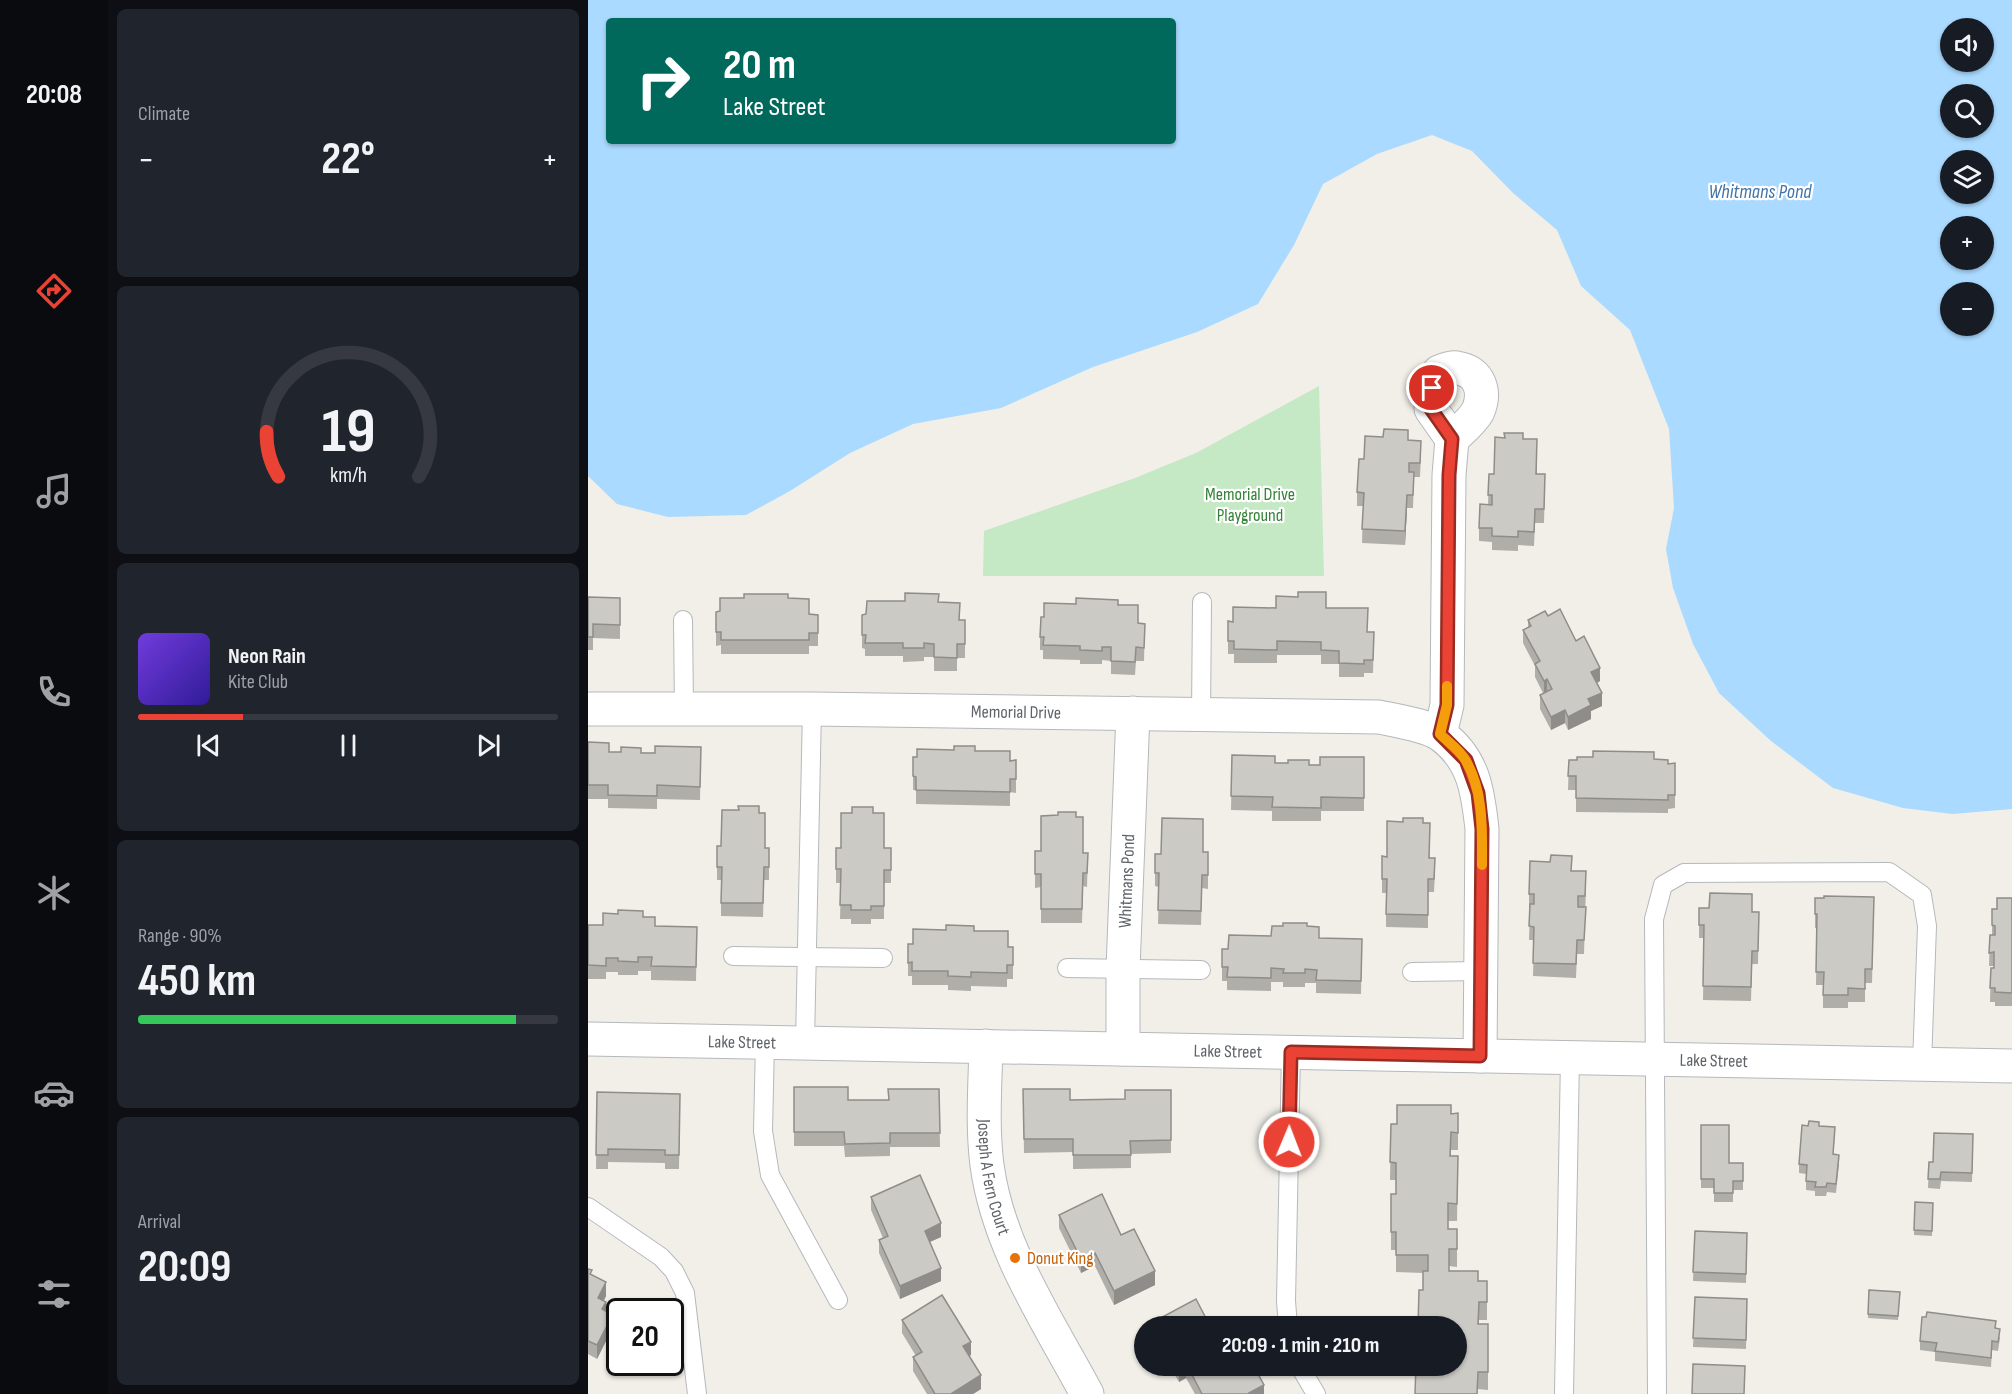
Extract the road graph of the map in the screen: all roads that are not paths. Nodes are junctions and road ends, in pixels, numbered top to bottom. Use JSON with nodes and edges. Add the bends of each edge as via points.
{"nodes":[{"id":1,"x":1452,"y":439,"type":"dead end"},
{"id":2,"x":1202,"y":602,"type":"dead end"},
{"id":3,"x":683,"y":620,"type":"dead end"},
{"id":4,"x":588,"y":709,"type":"edge"},
{"id":5,"x":684,"y":709,"type":"junction"},
{"id":6,"x":812,"y":709,"type":"junction"},
{"id":7,"x":1133,"y":713,"type":"junction"},
{"id":8,"x":1201,"y":714,"type":"junction"},
{"id":9,"x":1440,"y":734,"type":"junction"},
{"id":10,"x":733,"y":956,"type":"dead end"},
{"id":11,"x":805,"y":957,"type":"junction"},
{"id":12,"x":883,"y":958,"type":"dead end"},
{"id":13,"x":1067,"y":968,"type":"dead end"},
{"id":14,"x":1123,"y":969,"type":"junction"},
{"id":15,"x":1201,"y":970,"type":"dead end"},
{"id":16,"x":1481,"y":971,"type":"junction"},
{"id":17,"x":1412,"y":972,"type":"dead end"},
{"id":18,"x":588,"y":1040,"type":"edge"},
{"id":19,"x":765,"y":1042,"type":"junction"},
{"id":20,"x":805,"y":1042,"type":"junction"},
{"id":21,"x":986,"y":1046,"type":"junction"},
{"id":22,"x":1123,"y":1049,"type":"junction"},
{"id":23,"x":1291,"y":1052,"type":"junction"},
{"id":24,"x":1480,"y":1056,"type":"junction"},
{"id":25,"x":1570,"y":1058,"type":"junction"},
{"id":26,"x":1654,"y":1059,"type":"junction"},
{"id":27,"x":1922,"y":1064,"type":"junction"},
{"id":28,"x":2012,"y":1066,"type":"edge"},
{"id":29,"x":588,"y":1207,"type":"edge"},
{"id":30,"x":838,"y":1300,"type":"dead end"},
{"id":31,"x":1287,"y":1316,"type":"edge"},
{"id":32,"x":1305,"y":1376,"type":"edge"},
{"id":33,"x":698,"y":1394,"type":"edge"},
{"id":34,"x":1088,"y":1394,"type":"edge"},
{"id":35,"x":1316,"y":1394,"type":"edge"},
{"id":36,"x":1564,"y":1394,"type":"edge"},
{"id":37,"x":1657,"y":1394,"type":"edge"}],
"edges":[{"from":1,"to":9,"type":"street","via":[[1447,705]]},
{"from":2,"to":8,"type":"lane"},
{"from":3,"to":5,"type":"lane"},
{"from":4,"to":5,"type":"street","name":"Memorial Drive"},
{"from":5,"to":6,"type":"street","name":"Memorial Drive"},
{"from":6,"to":7,"type":"street","name":"Memorial Drive"},
{"from":6,"to":11,"type":"lane"},
{"from":7,"to":8,"type":"street","name":"Memorial Drive"},
{"from":7,"to":14,"type":"street","name":"Whitmans Pond"},
{"from":8,"to":9,"type":"street","name":"Memorial Drive","via":[[1379,717]]},
{"from":9,"to":16,"type":"street","name":"Memorial Drive","via":[[1466,760],[1478,793],[1482,829]]},
{"from":10,"to":11,"type":"lane"},
{"from":11,"to":12,"type":"lane"},
{"from":11,"to":20,"type":"lane"},
{"from":13,"to":14,"type":"lane"},
{"from":14,"to":15,"type":"lane"},
{"from":14,"to":22,"type":"street","name":"Whitmans Pond"},
{"from":16,"to":17,"type":"lane"},
{"from":16,"to":24,"type":"street","name":"Memorial Drive"},
{"from":18,"to":19,"type":"street","name":"Lake Street"},
{"from":19,"to":20,"type":"street","name":"Lake Street"},
{"from":19,"to":30,"type":"lane","via":[[763,1131],[770,1175]]},
{"from":20,"to":21,"type":"street","name":"Lake Street"},
{"from":21,"to":22,"type":"street","name":"Lake Street"},
{"from":21,"to":34,"type":"street","name":"Joseph A Fern Court","via":[[987,1164],[998,1212],[1020,1269]]},
{"from":22,"to":23,"type":"street","name":"Lake Street"},
{"from":23,"to":24,"type":"street","name":"Lake Street"},
{"from":23,"to":31,"type":"lane"},
{"from":24,"to":25,"type":"street","name":"Lake Street"},
{"from":25,"to":26,"type":"street","name":"Lake Street"},
{"from":25,"to":36,"type":"lane"},
{"from":26,"to":27,"type":"street","name":"Lake Street"},
{"from":26,"to":27,"type":"lane","via":[[1654,919],[1663,885],[1684,873],[1889,872],[1922,895],[1927,926]]},
{"from":26,"to":37,"type":"lane"},
{"from":27,"to":28,"type":"street","name":"Lake Street"},
{"from":29,"to":33,"type":"lane","via":[[661,1257],[674,1271],[685,1293]]},
{"from":32,"to":35,"type":"lane"}]}
